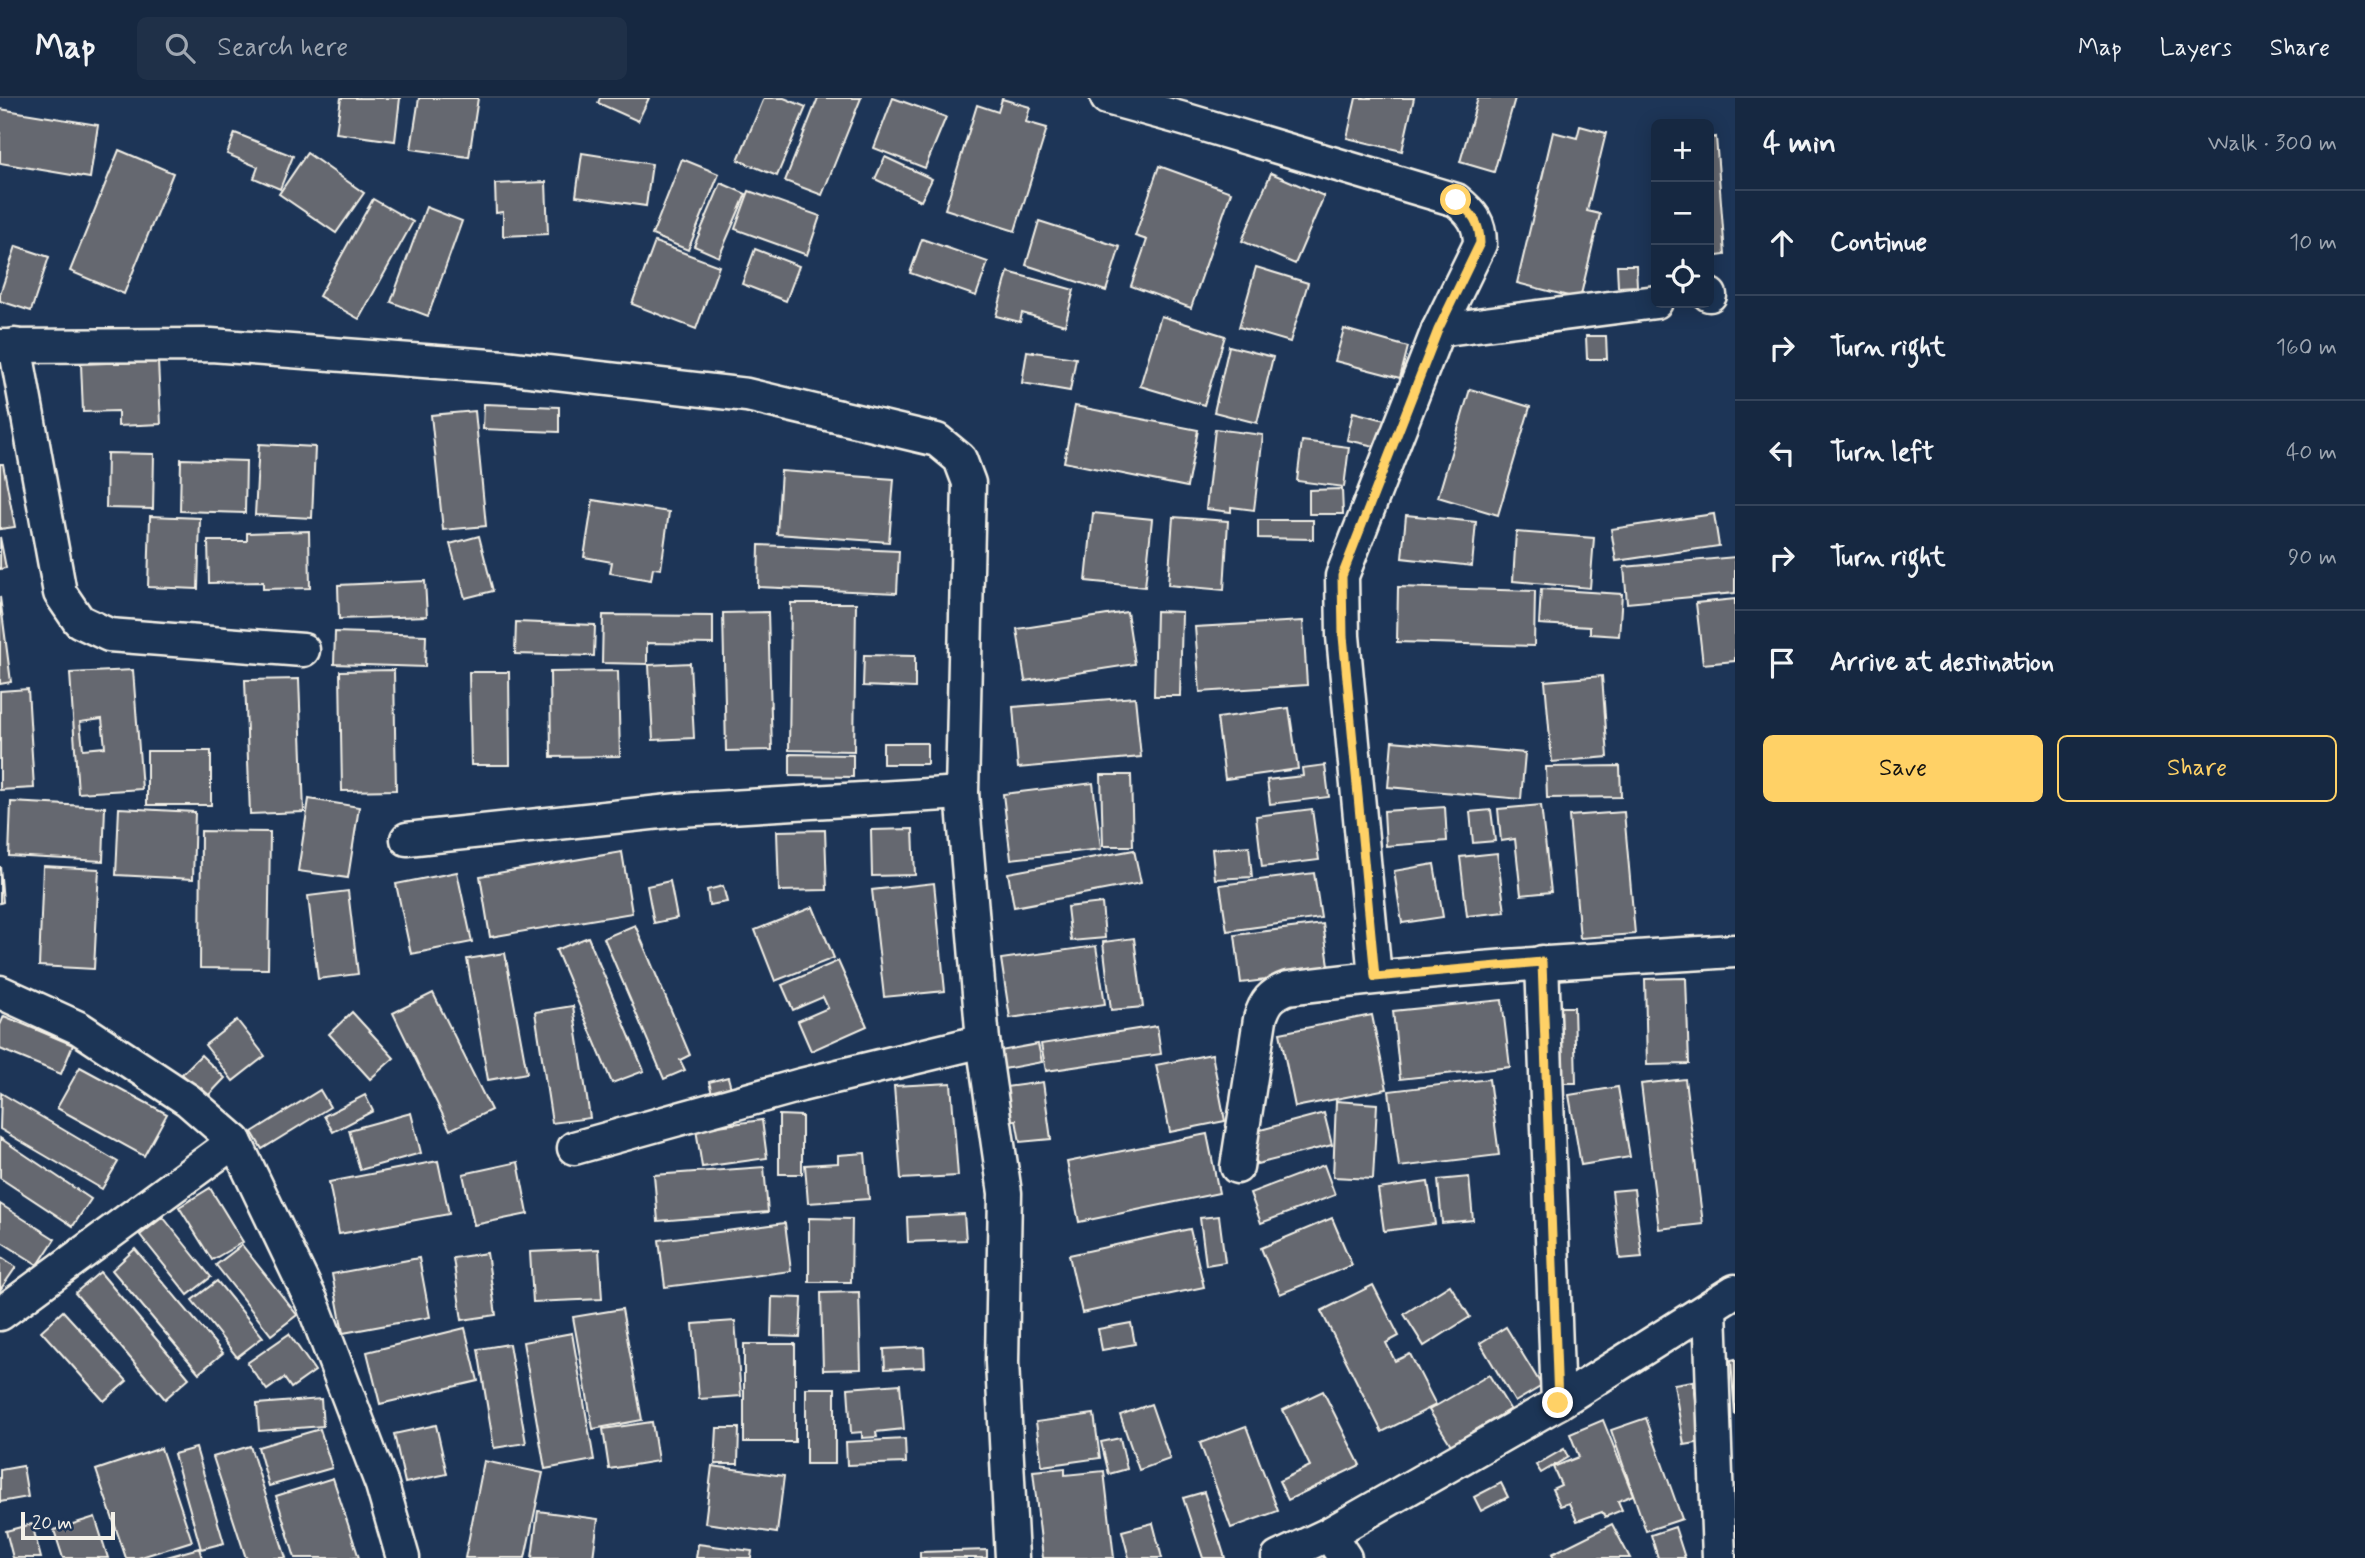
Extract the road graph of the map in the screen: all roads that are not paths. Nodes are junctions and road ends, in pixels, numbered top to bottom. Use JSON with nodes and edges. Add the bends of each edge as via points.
{"nodes":[{"id":1,"x":1107,"y":98,"type":"edge"},
{"id":2,"x":1651,"y":303,"type":"edge"},
{"id":3,"x":1438,"y":330,"type":"junction"},
{"id":4,"x":8,"y":346,"type":"edge"},
{"id":5,"x":303,"y":650,"type":"dead end"},
{"id":6,"x":962,"y":793,"type":"junction"},
{"id":7,"x":407,"y":839,"type":"dead end"},
{"id":8,"x":1735,"y":951,"type":"edge"},
{"id":9,"x":1542,"y":962,"type":"junction"},
{"id":10,"x":1375,"y":977,"type":"junction"},
{"id":11,"x":0,"y":992,"type":"edge"},
{"id":12,"x":983,"y":1041,"type":"junction"},
{"id":13,"x":235,"y":1141,"type":"junction"},
{"id":14,"x":574,"y":1148,"type":"dead end"},
{"id":15,"x":1237,"y":1167,"type":"dead end"},
{"id":16,"x":1723,"y":1300,"type":"edge"},
{"id":17,"x":0,"y":1314,"type":"edge"},
{"id":18,"x":1558,"y":1403,"type":"junction"},
{"id":19,"x":1337,"y":1546,"type":"edge"},
{"id":20,"x":403,"y":1558,"type":"edge"},
{"id":21,"x":1012,"y":1558,"type":"edge"},
{"id":22,"x":1278,"y":1558,"type":"edge"},
{"id":23,"x":1719,"y":1558,"type":"edge"}],
"edges":[{"from":1,"to":3,"type":"street","via":[[1456,200],[1473,213],[1480,243]]},
{"from":2,"to":3,"type":"street"},
{"from":3,"to":10,"type":"street","via":[[1342,576],[1343,636]]},
{"from":4,"to":5,"type":"street","via":[[60,593],[79,621],[109,635]]},
{"from":4,"to":6,"type":"street","via":[[211,345],[504,367],[747,395],[937,440],[960,459],[969,483]]},
{"from":6,"to":7,"type":"street","via":[[679,810]]},
{"from":6,"to":12,"type":"street"},
{"from":8,"to":9,"type":"street"},
{"from":9,"to":10,"type":"street"},
{"from":9,"to":18,"type":"street"},
{"from":10,"to":15,"type":"street","via":[[1288,988],[1274,993],[1264,1005]]},
{"from":11,"to":13,"type":"street","via":[[79,1028],[188,1100]]},
{"from":12,"to":14,"type":"street"},
{"from":12,"to":21,"type":"street","via":[[1006,1193],[1002,1362]]},
{"from":13,"to":17,"type":"street"},
{"from":13,"to":20,"type":"street","via":[[313,1301],[382,1485]]},
{"from":16,"to":18,"type":"street"},
{"from":16,"to":23,"type":"street"},
{"from":18,"to":19,"type":"street"},
{"from":19,"to":22,"type":"street"}]}
